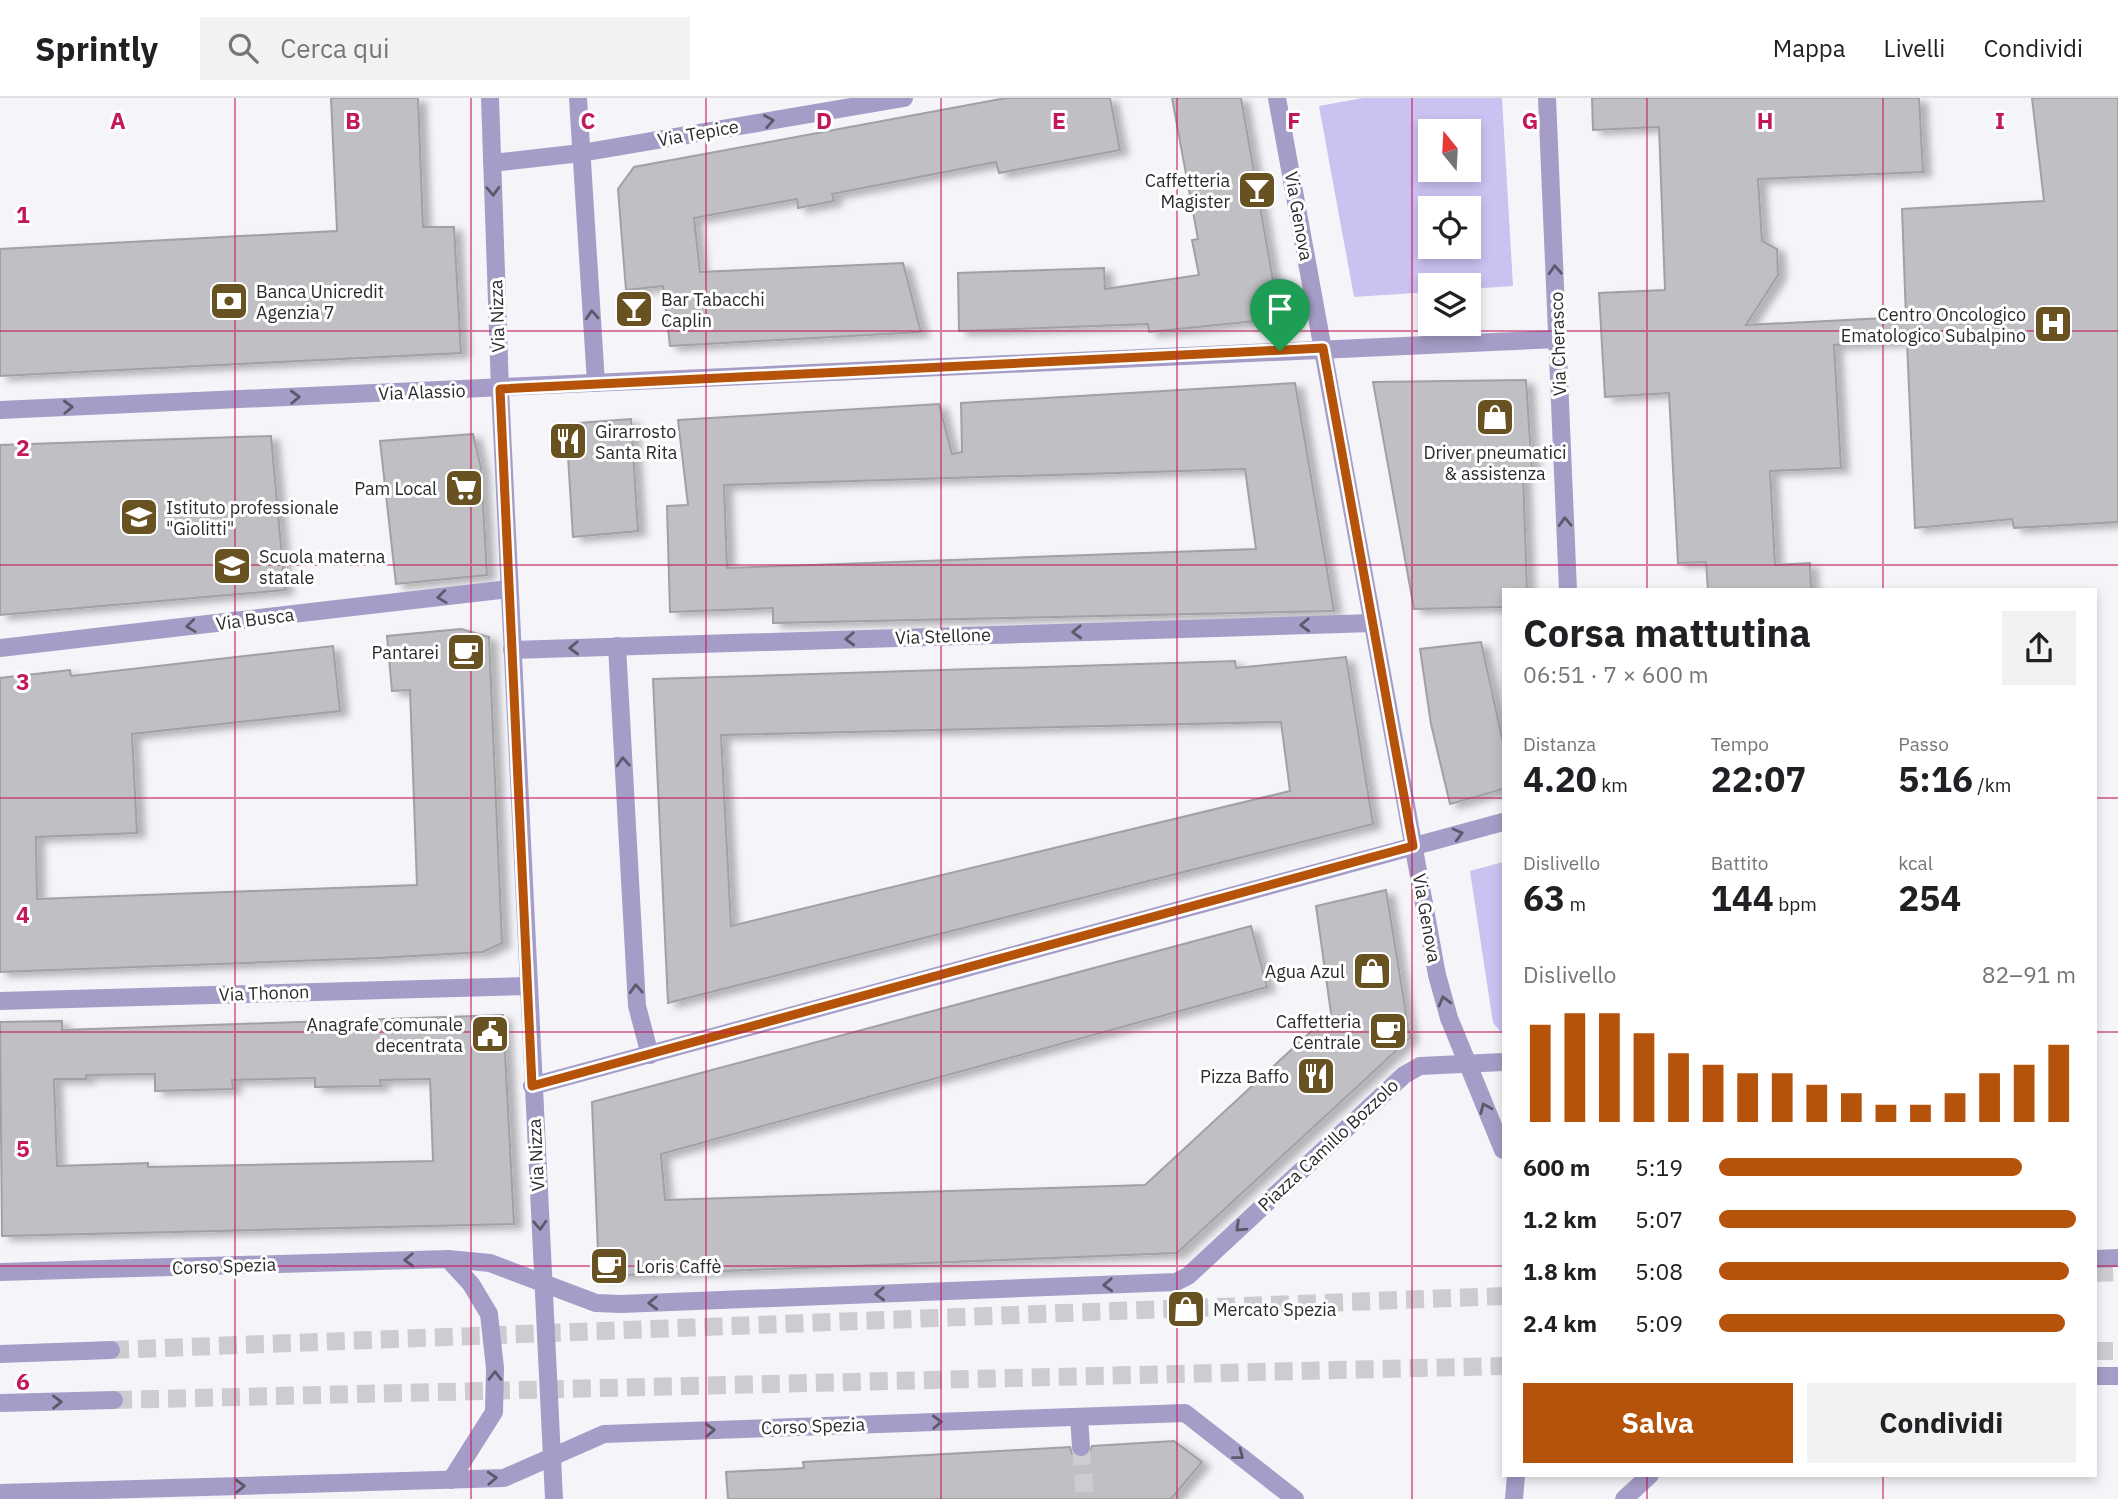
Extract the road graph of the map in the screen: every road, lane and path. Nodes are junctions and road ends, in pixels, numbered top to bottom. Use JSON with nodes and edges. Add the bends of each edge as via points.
{"nodes":[{"id":1,"x":490,"y":98,"type":"edge"},
{"id":2,"x":578,"y":98,"type":"edge"},
{"id":3,"x":905,"y":98,"type":"edge"},
{"id":4,"x":1277,"y":98,"type":"edge"},
{"id":5,"x":1547,"y":98,"type":"edge"},
{"id":6,"x":581,"y":153,"type":"junction"},
{"id":7,"x":492,"y":163,"type":"junction"},
{"id":8,"x":1558,"y":340,"type":"junction"},
{"id":9,"x":1323,"y":348,"type":"junction"},
{"id":10,"x":596,"y":383,"type":"junction"},
{"id":11,"x":500,"y":389,"type":"junction"},
{"id":12,"x":0,"y":410,"type":"edge"},
{"id":13,"x":1568,"y":588,"type":"edge"},
{"id":14,"x":509,"y":589,"type":"junction"},
{"id":15,"x":1373,"y":622,"type":"junction"},
{"id":16,"x":617,"y":646,"type":"junction"},
{"id":17,"x":0,"y":648,"type":"edge"},
{"id":18,"x":512,"y":650,"type":"junction"},
{"id":19,"x":1502,"y":822,"type":"edge"},
{"id":20,"x":1413,"y":846,"type":"junction"},
{"id":21,"x":528,"y":986,"type":"junction"},
{"id":22,"x":0,"y":1001,"type":"edge"},
{"id":23,"x":650,"y":1055,"type":"junction"},
{"id":24,"x":1502,"y":1062,"type":"edge"},
{"id":25,"x":1467,"y":1066,"type":"junction"},
{"id":26,"x":532,"y":1086,"type":"junction"},
{"id":27,"x":1502,"y":1148,"type":"edge"},
{"id":28,"x":2118,"y":1258,"type":"edge"},
{"id":29,"x":448,"y":1259,"type":"junction"},
{"id":30,"x":2097,"y":1259,"type":"edge"},
{"id":31,"x":0,"y":1272,"type":"edge"},
{"id":32,"x":543,"y":1280,"type":"junction"},
{"id":33,"x":1176,"y":1282,"type":"joint"},
{"id":34,"x":111,"y":1350,"type":"tunnel mouth"},
{"id":35,"x":0,"y":1354,"type":"edge"},
{"id":36,"x":2097,"y":1376,"type":"edge"},
{"id":37,"x":2118,"y":1376,"type":"edge"},
{"id":38,"x":114,"y":1401,"type":"tunnel mouth"},
{"id":39,"x":0,"y":1403,"type":"edge"},
{"id":40,"x":1079,"y":1417,"type":"junction"},
{"id":41,"x":1080,"y":1447,"type":"tunnel mouth"},
{"id":42,"x":552,"y":1455,"type":"junction"},
{"id":43,"x":1516,"y":1477,"type":"edge"},
{"id":44,"x":1648,"y":1477,"type":"edge"},
{"id":45,"x":451,"y":1480,"type":"junction"},
{"id":46,"x":4,"y":1495,"type":"edge"},
{"id":47,"x":554,"y":1499,"type":"edge"},
{"id":48,"x":1295,"y":1499,"type":"edge"},
{"id":49,"x":1514,"y":1499,"type":"edge"},
{"id":50,"x":1624,"y":1499,"type":"edge"}],
"edges":[{"from":1,"to":7,"type":"street","name":"Via Nizza"},
{"from":2,"to":6,"type":"street"},
{"from":6,"to":3,"type":"street","name":"Via Tepice","one_way":true},
{"from":4,"to":9,"type":"street","name":"Via Genova"},
{"from":8,"to":5,"type":"street","name":"Via Cherasco","one_way":true},
{"from":6,"to":7,"type":"street","name":"Via Tepice"},
{"from":10,"to":6,"type":"street","one_way":true},
{"from":7,"to":11,"type":"street","name":"Via Nizza","one_way":true},
{"from":8,"to":9,"type":"street","name":"Via Alassio"},
{"from":13,"to":8,"type":"street","name":"Via Cherasco","one_way":true},
{"from":9,"to":10,"type":"street","name":"Via Alassio"},
{"from":9,"to":15,"type":"street","name":"Via Genova"},
{"from":10,"to":11,"type":"street","name":"Via Alassio"},
{"from":12,"to":11,"type":"street","name":"Via Alassio","one_way":true},
{"from":11,"to":14,"type":"street","name":"Via Nizza"},
{"from":14,"to":17,"type":"street","name":"Via Busca","one_way":true},
{"from":14,"to":18,"type":"street","name":"Via Nizza"},
{"from":15,"to":16,"type":"street","name":"Via Stellone","one_way":true},
{"from":15,"to":20,"type":"street","name":"Via Genova"},
{"from":16,"to":18,"type":"street","name":"Via Stellone","one_way":true},
{"from":23,"to":16,"type":"street","one_way":true,"via":[[637,1006]]},
{"from":18,"to":21,"type":"street","name":"Via Nizza"},
{"from":20,"to":19,"type":"street","one_way":true},
{"from":20,"to":23,"type":"street"},
{"from":25,"to":20,"type":"street","name":"Via Genova","one_way":true,"via":[[1437,975]]},
{"from":21,"to":22,"type":"street","name":"Via Thonon"},
{"from":21,"to":26,"type":"street","name":"Via Nizza"},
{"from":23,"to":26,"type":"street"},
{"from":24,"to":25,"type":"street","name":"Piazza Camillo Bozzolo"},
{"from":27,"to":25,"type":"street","name":"Via Genova","one_way":true},
{"from":25,"to":33,"type":"street","name":"Piazza Camillo Bozzolo","one_way":true,"via":[[1420,1066],[1404,1075],[1188,1276]]},
{"from":26,"to":32,"type":"street","name":"Via Nizza","one_way":true},
{"from":28,"to":30,"type":"street"},
{"from":29,"to":31,"type":"street","name":"Corso Spezia","one_way":true},
{"from":29,"to":32,"type":"street","name":"Corso Spezia","via":[[490,1263]]},
{"from":45,"to":29,"type":"street","one_way":true,"via":[[494,1412],[495,1368],[489,1314]]},
{"from":33,"to":32,"type":"street","name":"Corso Spezia","one_way":true,"via":[[621,1304],[596,1303]]},
{"from":32,"to":42,"type":"street","name":"Via Nizza"},
{"from":34,"to":35,"type":"street"},
{"from":36,"to":37,"type":"street"},
{"from":39,"to":38,"type":"street","one_way":true},
{"from":40,"to":41,"type":"street"},
{"from":42,"to":40,"type":"street","name":"Corso Spezia","one_way":true,"via":[[604,1434]]},
{"from":40,"to":48,"type":"street","name":"Corso Spezia","one_way":true,"via":[[1185,1413]]},
{"from":45,"to":42,"type":"street","name":"Corso Spezia","one_way":true,"via":[[504,1478]]},
{"from":42,"to":47,"type":"street","name":"Via Nizza"},
{"from":43,"to":49,"type":"street"},
{"from":44,"to":50,"type":"street"},
{"from":46,"to":45,"type":"street","name":"Corso Spezia","one_way":true}]}
